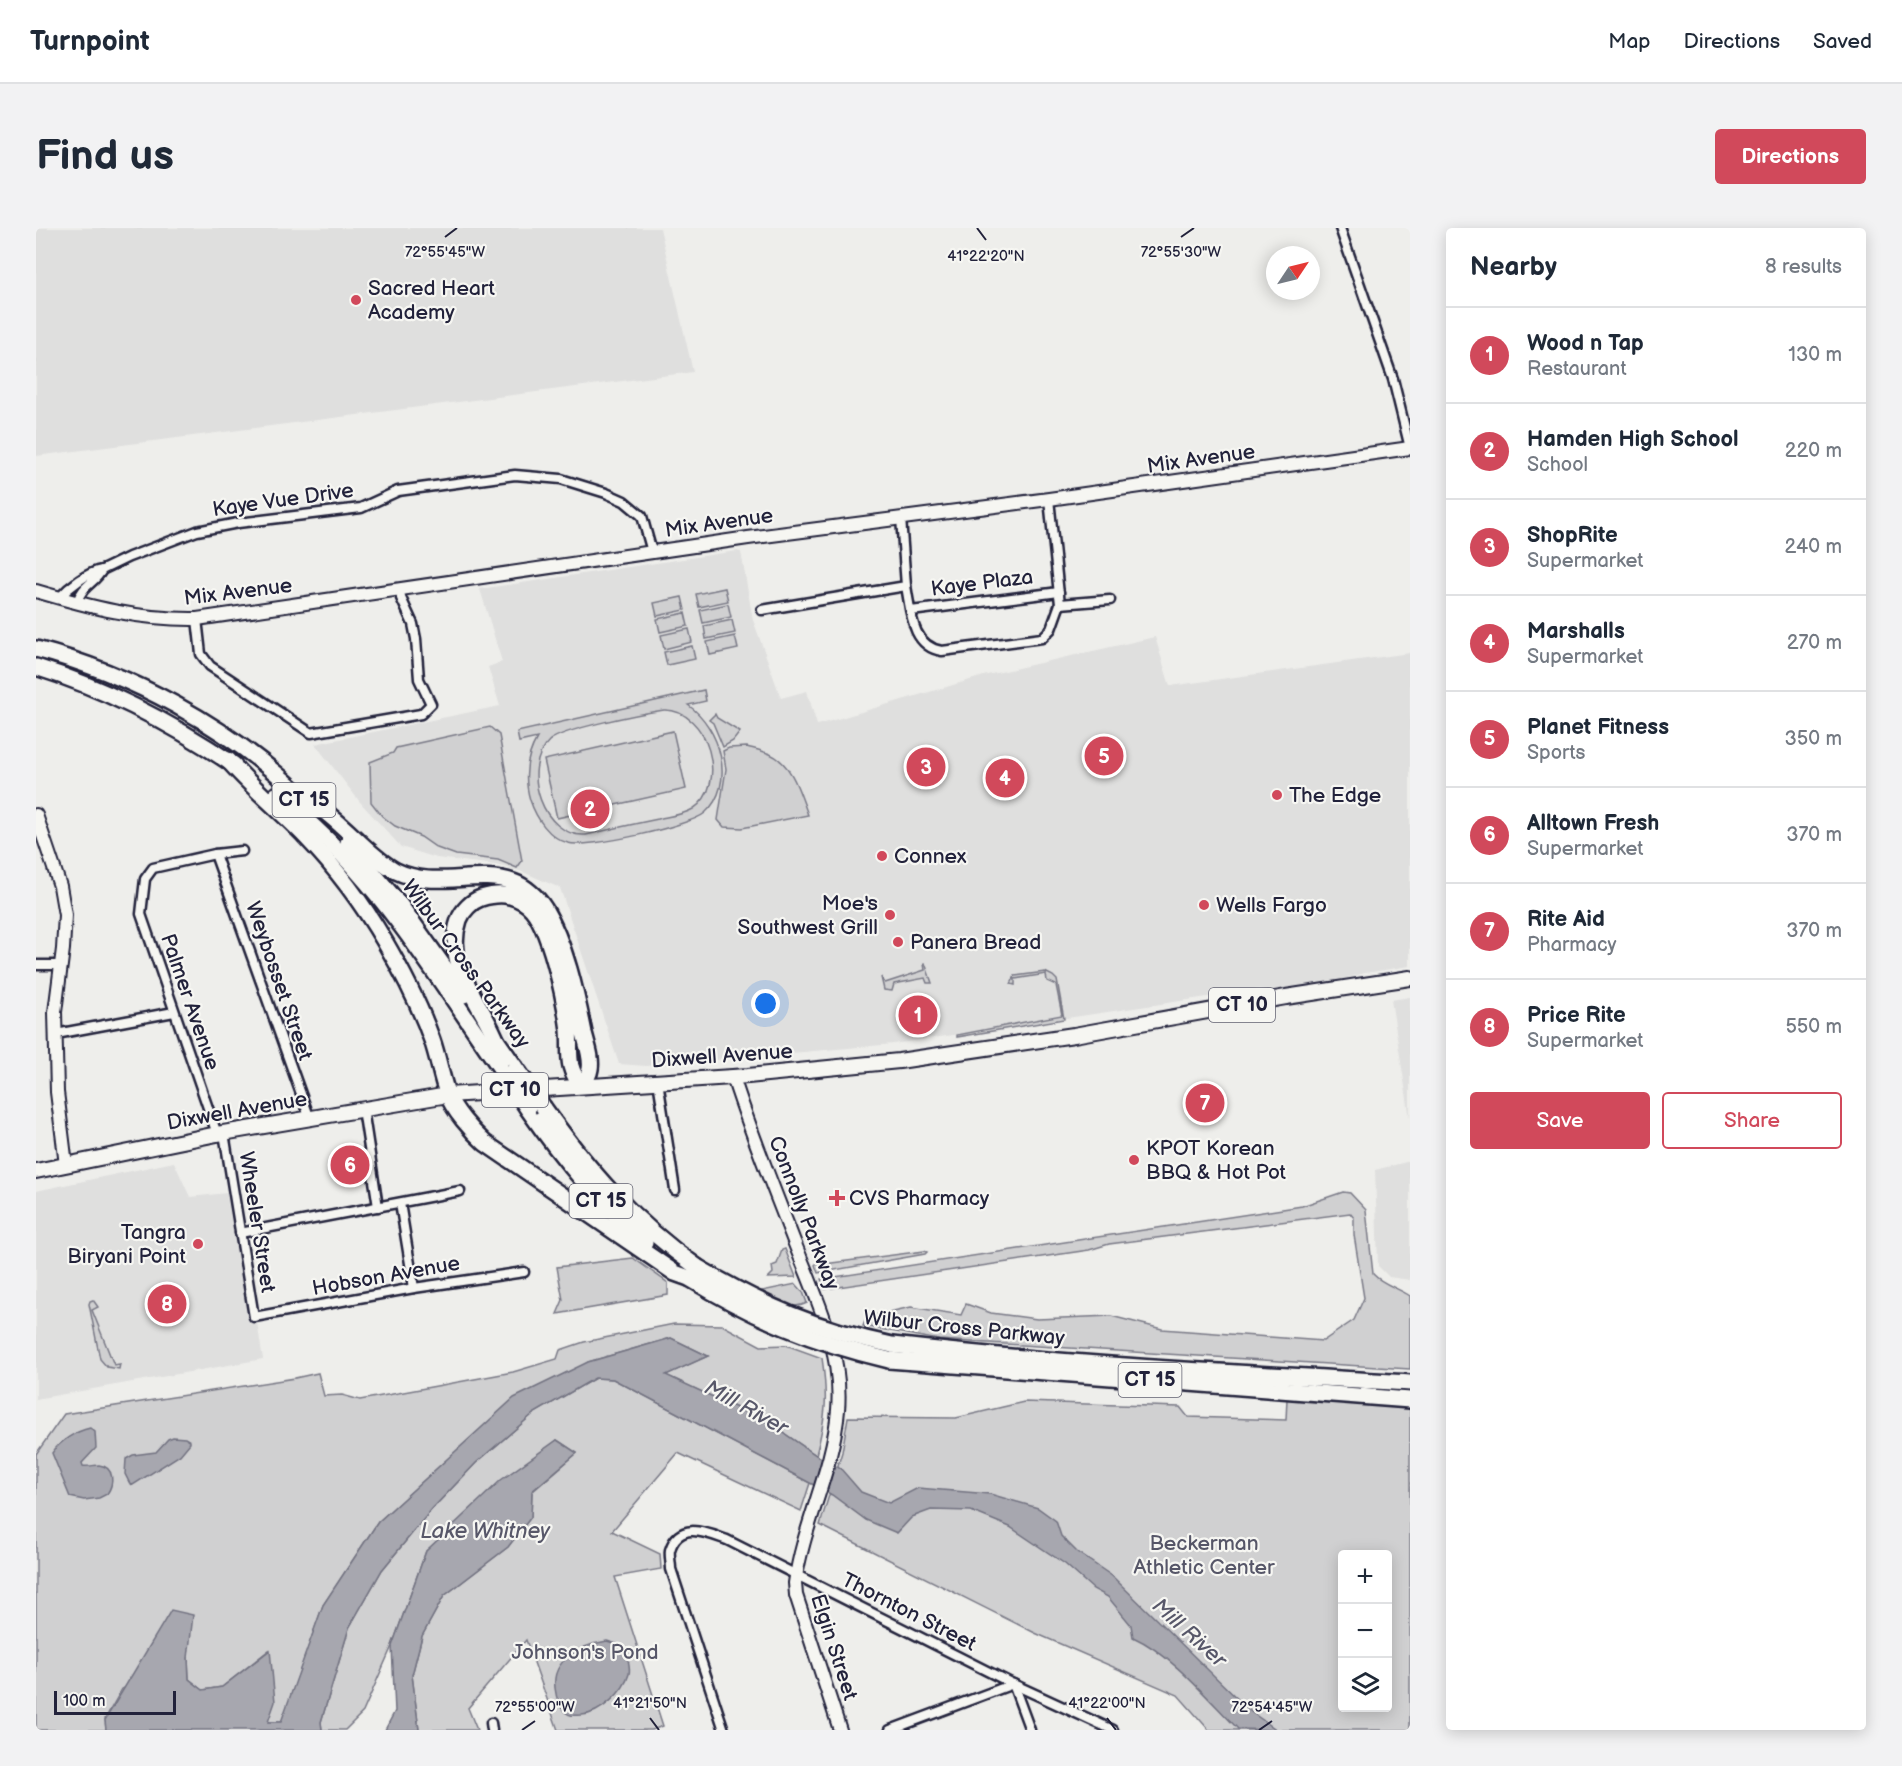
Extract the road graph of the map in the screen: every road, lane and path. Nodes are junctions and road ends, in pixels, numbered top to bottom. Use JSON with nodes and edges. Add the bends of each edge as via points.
{"nodes":[{"id":1,"x":1340,"y":228,"type":"edge"},
{"id":2,"x":1410,"y":448,"type":"edge"},
{"id":3,"x":1049,"y":499,"type":"junction"},
{"id":4,"x":901,"y":518,"type":"junction"},
{"id":5,"x":652,"y":552,"type":"junction"},
{"id":6,"x":102,"y":570,"type":"junction"},
{"id":7,"x":906,"y":586,"type":"junction"},
{"id":8,"x":400,"y":589,"type":"junction"},
{"id":9,"x":36,"y":591,"type":"edge"},
{"id":10,"x":1059,"y":591,"type":"junction"},
{"id":11,"x":59,"y":598,"type":"junction"},
{"id":12,"x":1110,"y":600,"type":"dead end"},
{"id":13,"x":77,"y":602,"type":"junction"},
{"id":14,"x":1060,"y":604,"type":"junction"},
{"id":15,"x":762,"y":610,"type":"dead end"},
{"id":16,"x":911,"y":610,"type":"junction"},
{"id":17,"x":196,"y":619,"type":"junction"},
{"id":18,"x":36,"y":649,"type":"edge"},
{"id":19,"x":36,"y":667,"type":"edge"},
{"id":20,"x":228,"y":760,"type":"junction"},
{"id":21,"x":293,"y":789,"type":"junction"},
{"id":22,"x":36,"y":815,"type":"edge"},
{"id":23,"x":40,"y":842,"type":"edge"},
{"id":24,"x":242,"y":851,"type":"dead end"},
{"id":25,"x":215,"y":854,"type":"junction"},
{"id":26,"x":36,"y":965,"type":"edge"},
{"id":27,"x":61,"y":965,"type":"junction"},
{"id":28,"x":1410,"y":978,"type":"edge"},
{"id":29,"x":174,"y":1012,"type":"junction"},
{"id":30,"x":56,"y":1034,"type":"junction"},
{"id":31,"x":497,"y":1042,"type":"junction"},
{"id":32,"x":508,"y":1068,"type":"junction"},
{"id":33,"x":733,"y":1077,"type":"junction"},
{"id":34,"x":658,"y":1081,"type":"junction"},
{"id":35,"x":582,"y":1085,"type":"junction"},
{"id":36,"x":448,"y":1095,"type":"junction"},
{"id":37,"x":363,"y":1109,"type":"junction"},
{"id":38,"x":310,"y":1119,"type":"junction"},
{"id":39,"x":221,"y":1134,"type":"junction"},
{"id":40,"x":66,"y":1165,"type":"junction"},
{"id":41,"x":36,"y":1171,"type":"edge"},
{"id":42,"x":675,"y":1190,"type":"dead end"},
{"id":43,"x":460,"y":1191,"type":"dead end"},
{"id":44,"x":400,"y":1203,"type":"junction"},
{"id":45,"x":378,"y":1207,"type":"junction"},
{"id":46,"x":240,"y":1233,"type":"junction"},
{"id":47,"x":524,"y":1272,"type":"dead end"},
{"id":48,"x":693,"y":1273,"type":"junction"},
{"id":49,"x":414,"y":1288,"type":"junction"},
{"id":50,"x":254,"y":1317,"type":"joint"},
{"id":51,"x":890,"y":1352,"type":"junction"},
{"id":52,"x":1410,"y":1383,"type":"edge"},
{"id":53,"x":1410,"y":1400,"type":"edge"},
{"id":54,"x":796,"y":1575,"type":"junction"},
{"id":55,"x":1013,"y":1684,"type":"junction"},
{"id":56,"x":724,"y":1730,"type":"edge"},
{"id":57,"x":840,"y":1730,"type":"edge"},
{"id":58,"x":891,"y":1730,"type":"edge"},
{"id":59,"x":1030,"y":1730,"type":"edge"},
{"id":60,"x":1113,"y":1730,"type":"edge"}],
"edges":[{"from":1,"to":2,"type":"street","via":[[1393,379]]},
{"from":2,"to":3,"type":"street","name":"Mix Avenue"},
{"from":3,"to":4,"type":"street","name":"Mix Avenue"},
{"from":3,"to":10,"type":"street"},
{"from":4,"to":5,"type":"street","name":"Mix Avenue"},
{"from":4,"to":7,"type":"street","name":"Kaye Plaza"},
{"from":5,"to":6,"type":"street","name":"Kaye Vue Drive","via":[[642,516],[624,501],[561,479],[515,475],[398,491],[361,508],[197,531]]},
{"from":5,"to":8,"type":"street","name":"Mix Avenue"},
{"from":6,"to":11,"type":"street","name":"Kaye Vue Drive"},
{"from":6,"to":13,"type":"street","name":"Kaye Vue Drive","via":[[83,589]]},
{"from":7,"to":15,"type":"street"},
{"from":7,"to":16,"type":"street","name":"Kaye Plaza"},
{"from":8,"to":17,"type":"street","name":"Mix Avenue"},
{"from":8,"to":17,"type":"street","via":[[413,624],[419,679],[431,704],[422,714],[311,733],[210,666],[198,644]]},
{"from":9,"to":11,"type":"street","name":"Mix Avenue"},
{"from":10,"to":14,"type":"street"},
{"from":10,"to":16,"type":"street","name":"Kaye Plaza"},
{"from":11,"to":13,"type":"street","name":"Mix Avenue"},
{"from":12,"to":14,"type":"street"},
{"from":13,"to":17,"type":"street","name":"Mix Avenue","via":[[154,619]]},
{"from":14,"to":16,"type":"street","name":"Kaye Plaza","via":[[1051,629],[1042,638],[942,651],[932,649],[920,639]]},
{"from":18,"to":21,"type":"highway","name":"Wilbur Cross Parkway","number":"CT 15","via":[[136,686],[188,713],[232,741]]},
{"from":19,"to":20,"type":"highway","name":"Wilbur Cross Parkway","number":"CT 15","via":[[106,693],[166,722]]},
{"from":20,"to":32,"type":"highway","name":"Wilbur Cross Parkway","number":"CT 15","via":[[282,799],[349,862]]},
{"from":20,"to":36,"type":"highway","via":[[307,838],[361,903],[410,989],[432,1040]]},
{"from":21,"to":31,"type":"highway","name":"Wilbur Cross Parkway","number":"CT 15","via":[[360,856],[400,905]]},
{"from":21,"to":35,"type":"highway","via":[[314,801],[396,871],[433,880],[494,878],[531,892],[554,929],[580,1014],[591,1068]]},
{"from":22,"to":23,"type":"street"},
{"from":23,"to":27,"type":"street","via":[[63,900]]},
{"from":24,"to":25,"type":"street"},
{"from":25,"to":29,"type":"street","name":"Palmer Avenue","via":[[153,868],[145,879],[141,914]]},
{"from":25,"to":38,"type":"street","name":"Weybosset Street"},
{"from":26,"to":27,"type":"street"},
{"from":27,"to":30,"type":"street"},
{"from":28,"to":33,"type":"main road","name":"Dixwell Avenue","number":"CT 10","via":[[962,1053]]},
{"from":29,"to":30,"type":"street"},
{"from":29,"to":39,"type":"street","name":"Palmer Avenue"},
{"from":30,"to":40,"type":"street","via":[[57,1092]]},
{"from":31,"to":32,"type":"highway","name":"Wilbur Cross Parkway","number":"CT 15"},
{"from":31,"to":35,"type":"highway","via":[[464,979],[456,955],[455,932],[461,913],[477,900],[497,893],[515,896],[531,908],[542,927],[563,997],[571,1071]]},
{"from":32,"to":48,"type":"highway","name":"Wilbur Cross Parkway","number":"CT 15","bridge":true,"via":[[608,1191]]},
{"from":32,"to":48,"type":"highway","name":"Wilbur Cross Parkway","number":"CT 15","bridge":true,"via":[[528,1109],[581,1181],[613,1214]]},
{"from":33,"to":34,"type":"main road","name":"Dixwell Avenue","number":"CT 10"},
{"from":33,"to":54,"type":"street","name":"Connolly Parkway","via":[[834,1351],[839,1394],[835,1432]]},
{"from":34,"to":35,"type":"main road","name":"Dixwell Avenue","number":"CT 10"},
{"from":34,"to":42,"type":"street"},
{"from":35,"to":36,"type":"main road","name":"Dixwell Avenue","number":"CT 10"},
{"from":36,"to":37,"type":"main road","name":"Dixwell Avenue","number":"CT 10"},
{"from":36,"to":48,"type":"highway","via":[[473,1133],[485,1143],[675,1273]]},
{"from":37,"to":38,"type":"main road","name":"Dixwell Avenue","number":"CT 10"},
{"from":37,"to":45,"type":"street"},
{"from":38,"to":39,"type":"main road","name":"Dixwell Avenue","number":"CT 10"},
{"from":39,"to":40,"type":"main road","name":"Dixwell Avenue","number":"CT 10"},
{"from":39,"to":46,"type":"street","name":"Wheeler Street"},
{"from":40,"to":41,"type":"main road","name":"Dixwell Avenue","number":"CT 10"},
{"from":43,"to":44,"type":"street"},
{"from":44,"to":45,"type":"street"},
{"from":44,"to":49,"type":"street"},
{"from":45,"to":46,"type":"street"},
{"from":46,"to":50,"type":"street","name":"Wheeler Street"},
{"from":47,"to":49,"type":"street","name":"Hobson Avenue"},
{"from":48,"to":51,"type":"highway","name":"Wilbur Cross Parkway","number":"CT 15","bridge":true,"via":[[732,1304],[782,1328],[820,1342]]},
{"from":49,"to":50,"type":"street","name":"Hobson Avenue"},
{"from":51,"to":52,"type":"highway","name":"Wilbur Cross Parkway","number":"CT 15","via":[[948,1352]]},
{"from":51,"to":53,"type":"highway","name":"Wilbur Cross Parkway","number":"CT 15"},
{"from":54,"to":55,"type":"street","name":"Thornton Street"},
{"from":54,"to":56,"type":"street","name":"Thornton Street","via":[[701,1531],[679,1536],[670,1550],[671,1569]]},
{"from":54,"to":57,"type":"street","name":"Elgin Street","via":[[796,1595]]},
{"from":55,"to":58,"type":"street"},
{"from":55,"to":59,"type":"street"},
{"from":55,"to":60,"type":"street","name":"Thornton Street"}]}
